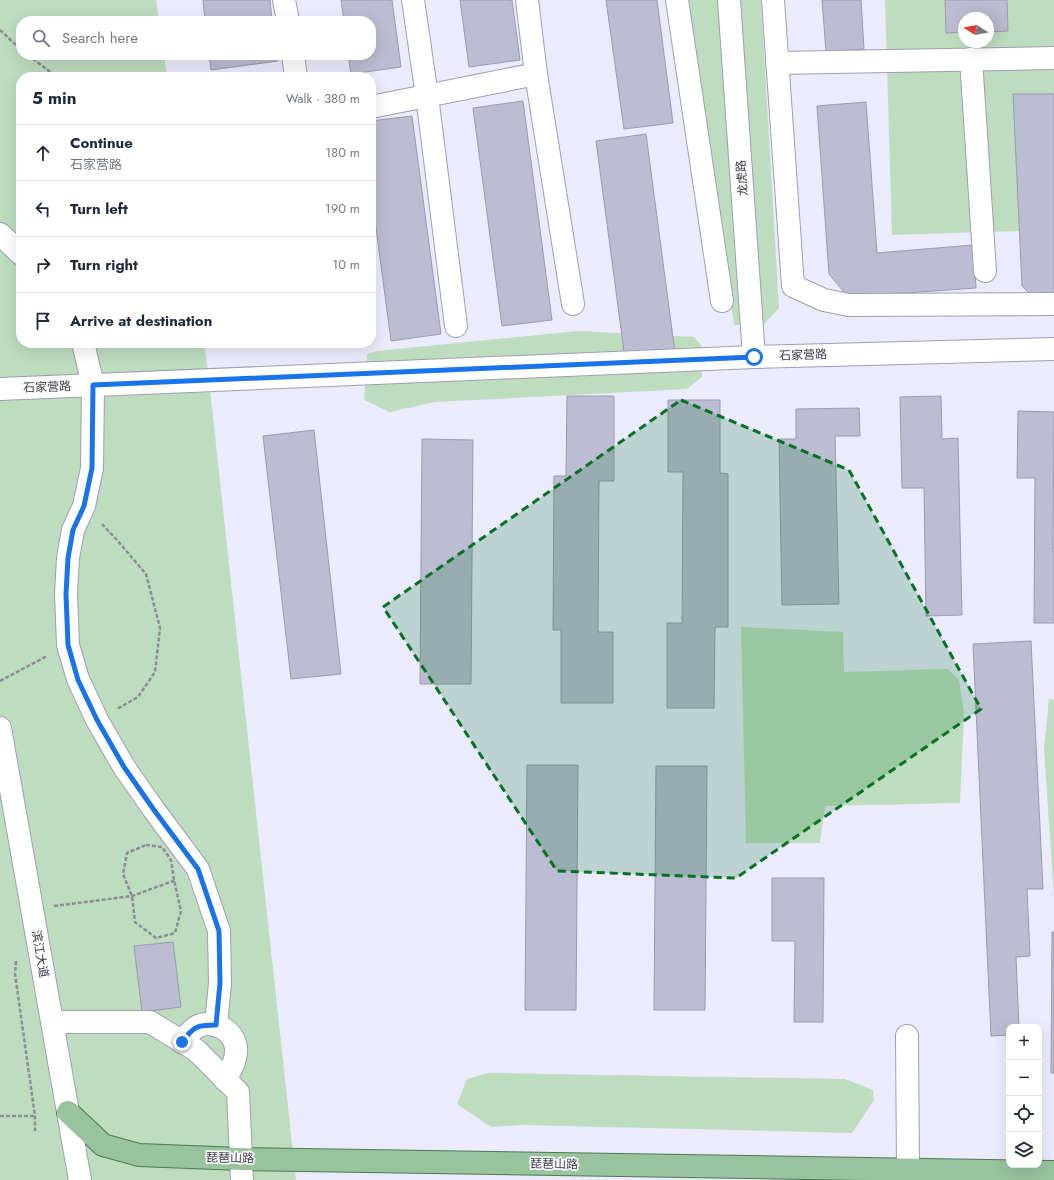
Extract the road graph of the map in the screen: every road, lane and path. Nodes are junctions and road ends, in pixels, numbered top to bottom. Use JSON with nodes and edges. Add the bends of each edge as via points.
{"nodes":[{"id":1,"x":284,"y":0,"type":"edge"},
{"id":2,"x":413,"y":0,"type":"edge"},
{"id":3,"x":527,"y":0,"type":"edge"},
{"id":4,"x":678,"y":0,"type":"edge"},
{"id":5,"x":730,"y":0,"type":"edge"},
{"id":6,"x":773,"y":0,"type":"edge"},
{"id":7,"x":287,"y":16,"type":"edge"},
{"id":8,"x":0,"y":30,"type":"edge"},
{"id":9,"x":16,"y":45,"type":"edge"},
{"id":10,"x":1054,"y":58,"type":"edge"},
{"id":11,"x":971,"y":59,"type":"junction"},
{"id":12,"x":35,"y":60,"type":"edge"},
{"id":13,"x":294,"y":60,"type":"edge"},
{"id":14,"x":777,"y":62,"type":"junction"},
{"id":15,"x":50,"y":72,"type":"edge"},
{"id":16,"x":295,"y":72,"type":"edge"},
{"id":17,"x":536,"y":74,"type":"junction"},
{"id":18,"x":427,"y":96,"type":"junction"},
{"id":19,"x":376,"y":106,"type":"edge"},
{"id":20,"x":0,"y":234,"type":"edge"},
{"id":21,"x":16,"y":249,"type":"edge"},
{"id":22,"x":985,"y":271,"type":"dead end"},
{"id":23,"x":722,"y":301,"type":"dead end"},
{"id":24,"x":573,"y":304,"type":"dead end"},
{"id":25,"x":1054,"y":304,"type":"edge"},
{"id":26,"x":456,"y":326,"type":"dead end"},
{"id":27,"x":84,"y":348,"type":"edge"},
{"id":28,"x":1054,"y":349,"type":"edge"},
{"id":29,"x":754,"y":357,"type":"junction"},
{"id":30,"x":93,"y":385,"type":"junction"},
{"id":31,"x":0,"y":389,"type":"edge"},
{"id":32,"x":84,"y":506,"type":"junction"},
{"id":33,"x":68,"y":645,"type":"junction"},
{"id":34,"x":0,"y":681,"type":"edge"},
{"id":35,"x":97,"y":720,"type":"junction"},
{"id":36,"x":0,"y":728,"type":"edge"},
{"id":37,"x":198,"y":869,"type":"junction"},
{"id":38,"x":174,"y":880,"type":"junction"},
{"id":39,"x":132,"y":896,"type":"junction"},
{"id":40,"x":32,"y":909,"type":"junction"},
{"id":41,"x":53,"y":1022,"type":"junction"},
{"id":42,"x":216,"y":1025,"type":"junction"},
{"id":43,"x":907,"y":1036,"type":"dead end"},
{"id":44,"x":182,"y":1042,"type":"junction"},
{"id":45,"x":226,"y":1080,"type":"junction"},
{"id":46,"x":68,"y":1112,"type":"junction"},
{"id":47,"x":0,"y":1116,"type":"edge"},
{"id":48,"x":35,"y":1116,"type":"dead end"},
{"id":49,"x":241,"y":1158,"type":"junction"},
{"id":50,"x":908,"y":1170,"type":"junction"},
{"id":51,"x":1054,"y":1172,"type":"edge"},
{"id":52,"x":80,"y":1180,"type":"edge"},
{"id":53,"x":242,"y":1180,"type":"edge"}],
"edges":[{"from":1,"to":7,"type":"street"},
{"from":2,"to":18,"type":"street"},
{"from":3,"to":17,"type":"street"},
{"from":4,"to":23,"type":"street"},
{"from":5,"to":29,"type":"street","name":"龙虎路"},
{"from":6,"to":14,"type":"street"},
{"from":8,"to":9,"type":"path"},
{"from":10,"to":11,"type":"street"},
{"from":11,"to":14,"type":"street"},
{"from":11,"to":22,"type":"street"},
{"from":12,"to":15,"type":"path"},
{"from":13,"to":16,"type":"street"},
{"from":14,"to":25,"type":"street","via":[[793,286],[824,300],[849,305]]},
{"from":17,"to":18,"type":"street"},
{"from":17,"to":24,"type":"street"},
{"from":18,"to":19,"type":"street"},
{"from":18,"to":26,"type":"street"},
{"from":20,"to":21,"type":"street"},
{"from":27,"to":30,"type":"street"},
{"from":28,"to":29,"type":"street","name":"石家营路"},
{"from":29,"to":30,"type":"street","name":"石家营路"},
{"from":30,"to":31,"type":"street","name":"石家营路"},
{"from":30,"to":32,"type":"street","via":[[92,468]]},
{"from":32,"to":33,"type":"street","via":[[73,530],[68,558]]},
{"from":32,"to":35,"type":"path","via":[[146,574],[160,628],[155,672],[138,697]]},
{"from":33,"to":34,"type":"path"},
{"from":33,"to":35,"type":"street","via":[[78,680]]},
{"from":35,"to":37,"type":"street","via":[[124,767]]},
{"from":36,"to":40,"type":"street","name":"滨江大道"},
{"from":37,"to":38,"type":"path"},
{"from":37,"to":42,"type":"street","via":[[219,931],[220,983]]},
{"from":38,"to":39,"type":"path"},
{"from":38,"to":39,"type":"path","via":[[171,860],[162,847],[146,845],[128,853],[123,874]]},
{"from":38,"to":39,"type":"path","via":[[181,911],[176,933],[156,938],[135,922]]},
{"from":39,"to":40,"type":"path"},
{"from":40,"to":41,"type":"street","name":"滨江大道"},
{"from":41,"to":44,"type":"street","via":[[150,1022]]},
{"from":41,"to":46,"type":"street","name":"滨江大道"},
{"from":42,"to":44,"type":"street","via":[[200,1025],[188,1033]]},
{"from":42,"to":45,"type":"street","via":[[231,1034],[236,1047],[235,1062]]},
{"from":43,"to":50,"type":"street"},
{"from":44,"to":45,"type":"street","via":[[196,1050]]},
{"from":45,"to":49,"type":"street","via":[[238,1092]]},
{"from":46,"to":49,"type":"main road","name":"琵琶山路","via":[[104,1145],[139,1155]]},
{"from":46,"to":52,"type":"street","name":"滨江大道"},
{"from":47,"to":48,"type":"path"},
{"from":49,"to":50,"type":"main road","name":"琵琶山路"},
{"from":49,"to":53,"type":"street"},
{"from":50,"to":51,"type":"main road","name":"琵琶山路"}]}
